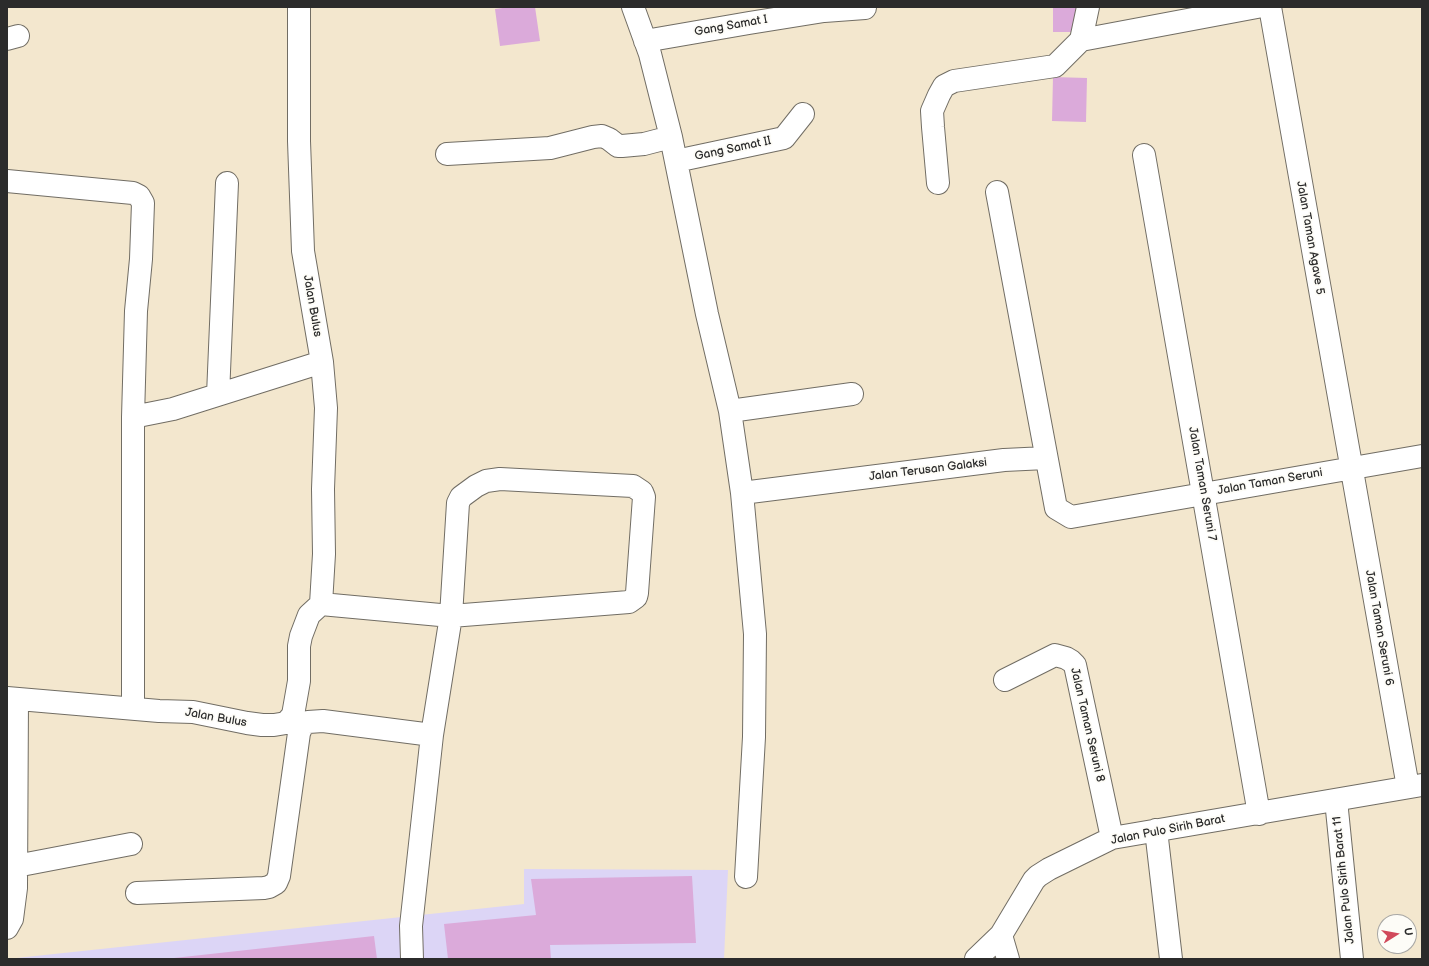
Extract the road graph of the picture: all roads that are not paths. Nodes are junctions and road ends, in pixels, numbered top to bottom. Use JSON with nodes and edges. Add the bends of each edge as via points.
{"nodes":[{"id":1,"x":299,"y":7,"type":"edge"},
{"id":2,"x":633,"y":7,"type":"edge"},
{"id":3,"x":1088,"y":7,"type":"edge"},
{"id":4,"x":1257,"y":7,"type":"edge"},
{"id":5,"x":1270,"y":7,"type":"edge"},
{"id":6,"x":865,"y":8,"type":"dead end"},
{"id":7,"x":1081,"y":40,"type":"junction"},
{"id":8,"x":645,"y":41,"type":"junction"},
{"id":9,"x":803,"y":114,"type":"dead end"},
{"id":10,"x":671,"y":137,"type":"junction"},
{"id":11,"x":447,"y":154,"type":"dead end"},
{"id":12,"x":1144,"y":155,"type":"dead end"},
{"id":13,"x":676,"y":161,"type":"junction"},
{"id":14,"x":7,"y":181,"type":"edge"},
{"id":15,"x":228,"y":183,"type":"dead end"},
{"id":16,"x":938,"y":183,"type":"dead end"},
{"id":17,"x":997,"y":192,"type":"dead end"},
{"id":18,"x":322,"y":362,"type":"junction"},
{"id":19,"x":852,"y":394,"type":"dead end"},
{"id":20,"x":218,"y":396,"type":"junction"},
{"id":21,"x":730,"y":411,"type":"junction"},
{"id":22,"x":133,"y":417,"type":"junction"},
{"id":23,"x":1422,"y":456,"type":"edge"},
{"id":24,"x":1046,"y":458,"type":"junction"},
{"id":25,"x":1351,"y":468,"type":"junction"},
{"id":26,"x":742,"y":493,"type":"junction"},
{"id":27,"x":1204,"y":494,"type":"junction"},
{"id":28,"x":321,"y":604,"type":"junction"},
{"id":29,"x":451,"y":616,"type":"junction"},
{"id":30,"x":1005,"y":680,"type":"dead end"},
{"id":31,"x":12,"y":698,"type":"edge"},
{"id":32,"x":132,"y":708,"type":"junction"},
{"id":33,"x":432,"y":735,"type":"junction"},
{"id":34,"x":1415,"y":786,"type":"edge"},
{"id":35,"x":1336,"y":800,"type":"junction"},
{"id":36,"x":1259,"y":814,"type":"junction"},
{"id":37,"x":1156,"y":830,"type":"junction"},
{"id":38,"x":1112,"y":838,"type":"junction"},
{"id":39,"x":131,"y":844,"type":"dead end"},
{"id":40,"x":16,"y":866,"type":"junction"},
{"id":41,"x":746,"y":877,"type":"dead end"},
{"id":42,"x":137,"y":893,"type":"dead end"},
{"id":43,"x":7,"y":928,"type":"edge"},
{"id":44,"x":1001,"y":935,"type":"junction"},
{"id":45,"x":412,"y":959,"type":"edge"},
{"id":46,"x":976,"y":959,"type":"edge"},
{"id":47,"x":1008,"y":959,"type":"edge"},
{"id":48,"x":1171,"y":959,"type":"edge"},
{"id":49,"x":1352,"y":959,"type":"edge"}],
"edges":[{"from":1,"to":18,"type":"street","name":"Jalan Bulus","via":[[299,149],[303,251]]},
{"from":2,"to":8,"type":"street"},
{"from":3,"to":7,"type":"street"},
{"from":4,"to":7,"type":"street"},
{"from":5,"to":25,"type":"street","name":"Jalan Taman Agave 5"},
{"from":6,"to":8,"type":"street","name":"Gang Samat I","via":[[764,20]]},
{"from":7,"to":16,"type":"street","via":[[1055,66],[954,81],[944,86],[932,111]]},
{"from":8,"to":10,"type":"street"},
{"from":9,"to":13,"type":"street","name":"Gang Samat II","via":[[784,138]]},
{"from":10,"to":11,"type":"street","via":[[644,144],[618,146],[602,136],[550,148]]},
{"from":10,"to":13,"type":"street"},
{"from":12,"to":27,"type":"street","name":"Jalan Taman Seruni 7"},
{"from":13,"to":21,"type":"street","via":[[707,314]]},
{"from":14,"to":22,"type":"street","via":[[133,194],[139,196],[143,203]]},
{"from":15,"to":20,"type":"street"},
{"from":17,"to":24,"type":"street"},
{"from":18,"to":20,"type":"street"},
{"from":18,"to":28,"type":"street","name":"Jalan Bulus","via":[[326,408]]},
{"from":19,"to":21,"type":"street"},
{"from":20,"to":22,"type":"street"},
{"from":21,"to":26,"type":"street"},
{"from":22,"to":32,"type":"street"},
{"from":23,"to":25,"type":"street","name":"Jalan Taman Seruni"},
{"from":24,"to":26,"type":"street","name":"Jalan Terusan Galaksi","via":[[1004,460]]},
{"from":24,"to":27,"type":"street","name":"Jalan Taman Seruni","via":[[1056,508],[1071,517]]},
{"from":25,"to":27,"type":"street","name":"Jalan Taman Seruni"},
{"from":25,"to":34,"type":"street","name":"Jalan Taman Seruni 6"},
{"from":26,"to":41,"type":"street","via":[[755,634],[754,737]]},
{"from":27,"to":36,"type":"street","name":"Jalan Taman Seruni 7"},
{"from":28,"to":29,"type":"street"},
{"from":28,"to":32,"type":"street","name":"Jalan Bulus","via":[[309,615],[301,636],[295,707],[293,715],[286,723],[255,724],[193,712]]},
{"from":29,"to":29,"type":"street","via":[[458,503],[461,497],[476,486],[500,479],[633,486],[642,492],[644,497],[636,597],[628,602]]},
{"from":29,"to":33,"type":"street"},
{"from":30,"to":38,"type":"street","name":"Jalan Taman Seruni 8","via":[[1055,655],[1071,660],[1075,665]]},
{"from":31,"to":32,"type":"street","name":"Jalan Bulus"},
{"from":31,"to":40,"type":"street"},
{"from":33,"to":42,"type":"street","via":[[323,721],[308,722],[298,732],[279,880],[264,888]]},
{"from":33,"to":45,"type":"street","via":[[411,926]]},
{"from":34,"to":35,"type":"street","name":"Jalan Pulo Sirih Barat"},
{"from":35,"to":36,"type":"street","name":"Jalan Pulo Sirih Barat"},
{"from":35,"to":49,"type":"street","name":"Jalan Pulo Sirih Barat 11"},
{"from":36,"to":37,"type":"street","name":"Jalan Pulo Sirih Barat"},
{"from":37,"to":38,"type":"street","name":"Jalan Pulo Sirih Barat"},
{"from":37,"to":48,"type":"street"},
{"from":38,"to":44,"type":"street","name":"Jalan Pulo Sirih Barat","via":[[1038,876]]},
{"from":39,"to":40,"type":"street"},
{"from":40,"to":43,"type":"street","via":[[12,919]]},
{"from":44,"to":46,"type":"street","name":"Jalan Pulo Sirih Barat"},
{"from":44,"to":47,"type":"street"}]}
